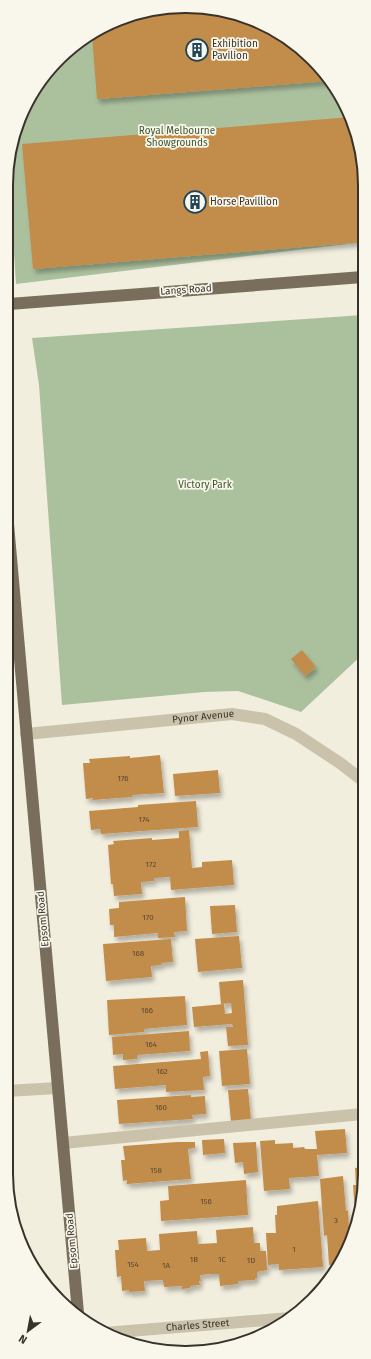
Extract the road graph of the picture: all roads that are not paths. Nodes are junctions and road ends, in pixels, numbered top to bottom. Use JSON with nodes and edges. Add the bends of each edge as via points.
{"nodes":[{"id":1,"x":358,"y":277,"type":"edge"},
{"id":2,"x":13,"y":304,"type":"edge"},
{"id":3,"x":13,"y":582,"type":"edge"},
{"id":4,"x":26,"y":734,"type":"junction"},
{"id":5,"x":358,"y":777,"type":"edge"},
{"id":6,"x":58,"y":1088,"type":"junction"},
{"id":7,"x":13,"y":1091,"type":"edge"},
{"id":8,"x":358,"y":1114,"type":"edge"},
{"id":9,"x":63,"y":1143,"type":"junction"},
{"id":10,"x":78,"y":1308,"type":"edge"},
{"id":11,"x":278,"y":1319,"type":"edge"},
{"id":12,"x":117,"y":1332,"type":"edge"}],
"edges":[{"from":1,"to":2,"type":"main road","name":"Langs Road"},
{"from":3,"to":4,"type":"main road","name":"Epsom Road"},
{"from":4,"to":5,"type":"street","name":"Pynor Avenue","via":[[232,714],[265,719],[296,734]]},
{"from":4,"to":6,"type":"main road","name":"Epsom Road"},
{"from":6,"to":7,"type":"street"},
{"from":6,"to":9,"type":"main road","name":"Epsom Road"},
{"from":8,"to":9,"type":"street"},
{"from":9,"to":10,"type":"main road","name":"Epsom Road"},
{"from":11,"to":12,"type":"street","name":"Charles Street"}]}
